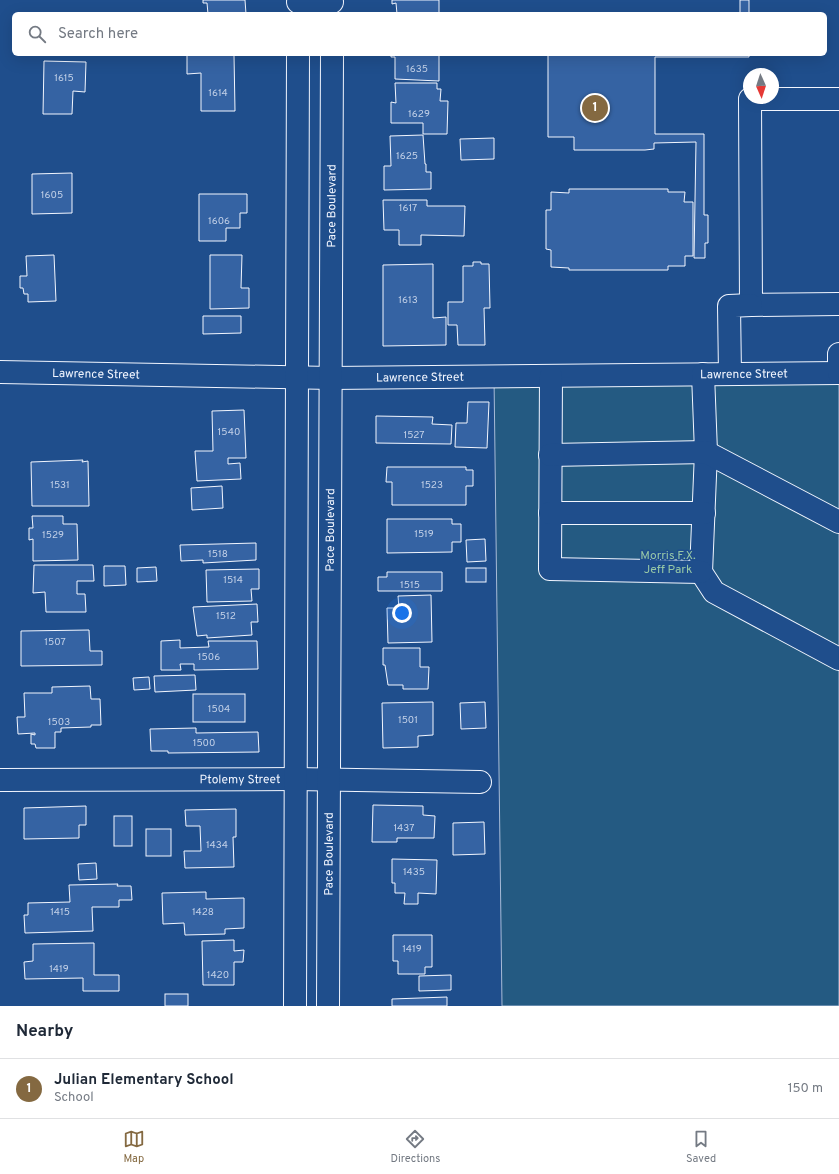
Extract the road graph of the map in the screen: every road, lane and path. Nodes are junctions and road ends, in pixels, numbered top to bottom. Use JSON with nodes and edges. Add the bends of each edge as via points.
{"nodes":[{"id":1,"x":298,"y":5,"type":"edge"},
{"id":2,"x":332,"y":5,"type":"edge"},
{"id":3,"x":298,"y":56,"type":"edge"},
{"id":4,"x":332,"y":56,"type":"edge"},
{"id":5,"x":839,"y":99,"type":"edge"},
{"id":6,"x":839,"y":304,"type":"edge"},
{"id":7,"x":751,"y":305,"type":"junction"},
{"id":8,"x":839,"y":354,"type":"edge"},
{"id":9,"x":0,"y":372,"type":"edge"},
{"id":10,"x":839,"y":373,"type":"edge"},
{"id":11,"x":703,"y":374,"type":"junction"},
{"id":12,"x":730,"y":374,"type":"junction"},
{"id":13,"x":551,"y":376,"type":"junction"},
{"id":14,"x":297,"y":378,"type":"junction"},
{"id":15,"x":330,"y":378,"type":"junction"},
{"id":16,"x":706,"y":452,"type":"junction"},
{"id":17,"x":550,"y":455,"type":"junction"},
{"id":18,"x":550,"y":513,"type":"junction"},
{"id":19,"x":704,"y":513,"type":"junction"},
{"id":20,"x":839,"y":522,"type":"edge"},
{"id":21,"x":701,"y":572,"type":"junction"},
{"id":22,"x":839,"y":659,"type":"edge"},
{"id":23,"x":295,"y":779,"type":"junction"},
{"id":24,"x":329,"y":779,"type":"junction"},
{"id":25,"x":0,"y":780,"type":"edge"},
{"id":26,"x":480,"y":782,"type":"dead end"},
{"id":27,"x":295,"y":1006,"type":"edge"},
{"id":28,"x":328,"y":1006,"type":"edge"}],
"edges":[{"from":1,"to":2,"type":"street"},
{"from":3,"to":14,"type":"street"},
{"from":4,"to":15,"type":"street","name":"Pace Boulevard"},
{"from":5,"to":7,"type":"street","via":[[750,99]]},
{"from":6,"to":7,"type":"street"},
{"from":7,"to":12,"type":"street","via":[[729,306]]},
{"from":8,"to":10,"type":"street"},
{"from":9,"to":14,"type":"street","name":"Lawrence Street"},
{"from":10,"to":12,"type":"street","name":"Lawrence Street"},
{"from":11,"to":12,"type":"street","name":"Lawrence Street"},
{"from":11,"to":13,"type":"street","name":"Lawrence Street"},
{"from":11,"to":16,"type":"street"},
{"from":13,"to":15,"type":"street","name":"Lawrence Street"},
{"from":13,"to":17,"type":"street"},
{"from":14,"to":15,"type":"street","name":"Lawrence Street"},
{"from":14,"to":23,"type":"street"},
{"from":15,"to":24,"type":"street","name":"Pace Boulevard"},
{"from":16,"to":17,"type":"street"},
{"from":16,"to":19,"type":"street"},
{"from":16,"to":20,"type":"street"},
{"from":17,"to":18,"type":"street"},
{"from":18,"to":19,"type":"street"},
{"from":18,"to":21,"type":"street","via":[[550,569]]},
{"from":19,"to":21,"type":"street"},
{"from":21,"to":22,"type":"street","via":[[714,592]]},
{"from":23,"to":24,"type":"street","name":"Ptolemy Street"},
{"from":23,"to":25,"type":"street","name":"Ptolemy Street"},
{"from":23,"to":27,"type":"street"},
{"from":24,"to":26,"type":"street","name":"Ptolemy Street"},
{"from":24,"to":28,"type":"street","name":"Pace Boulevard"}]}
